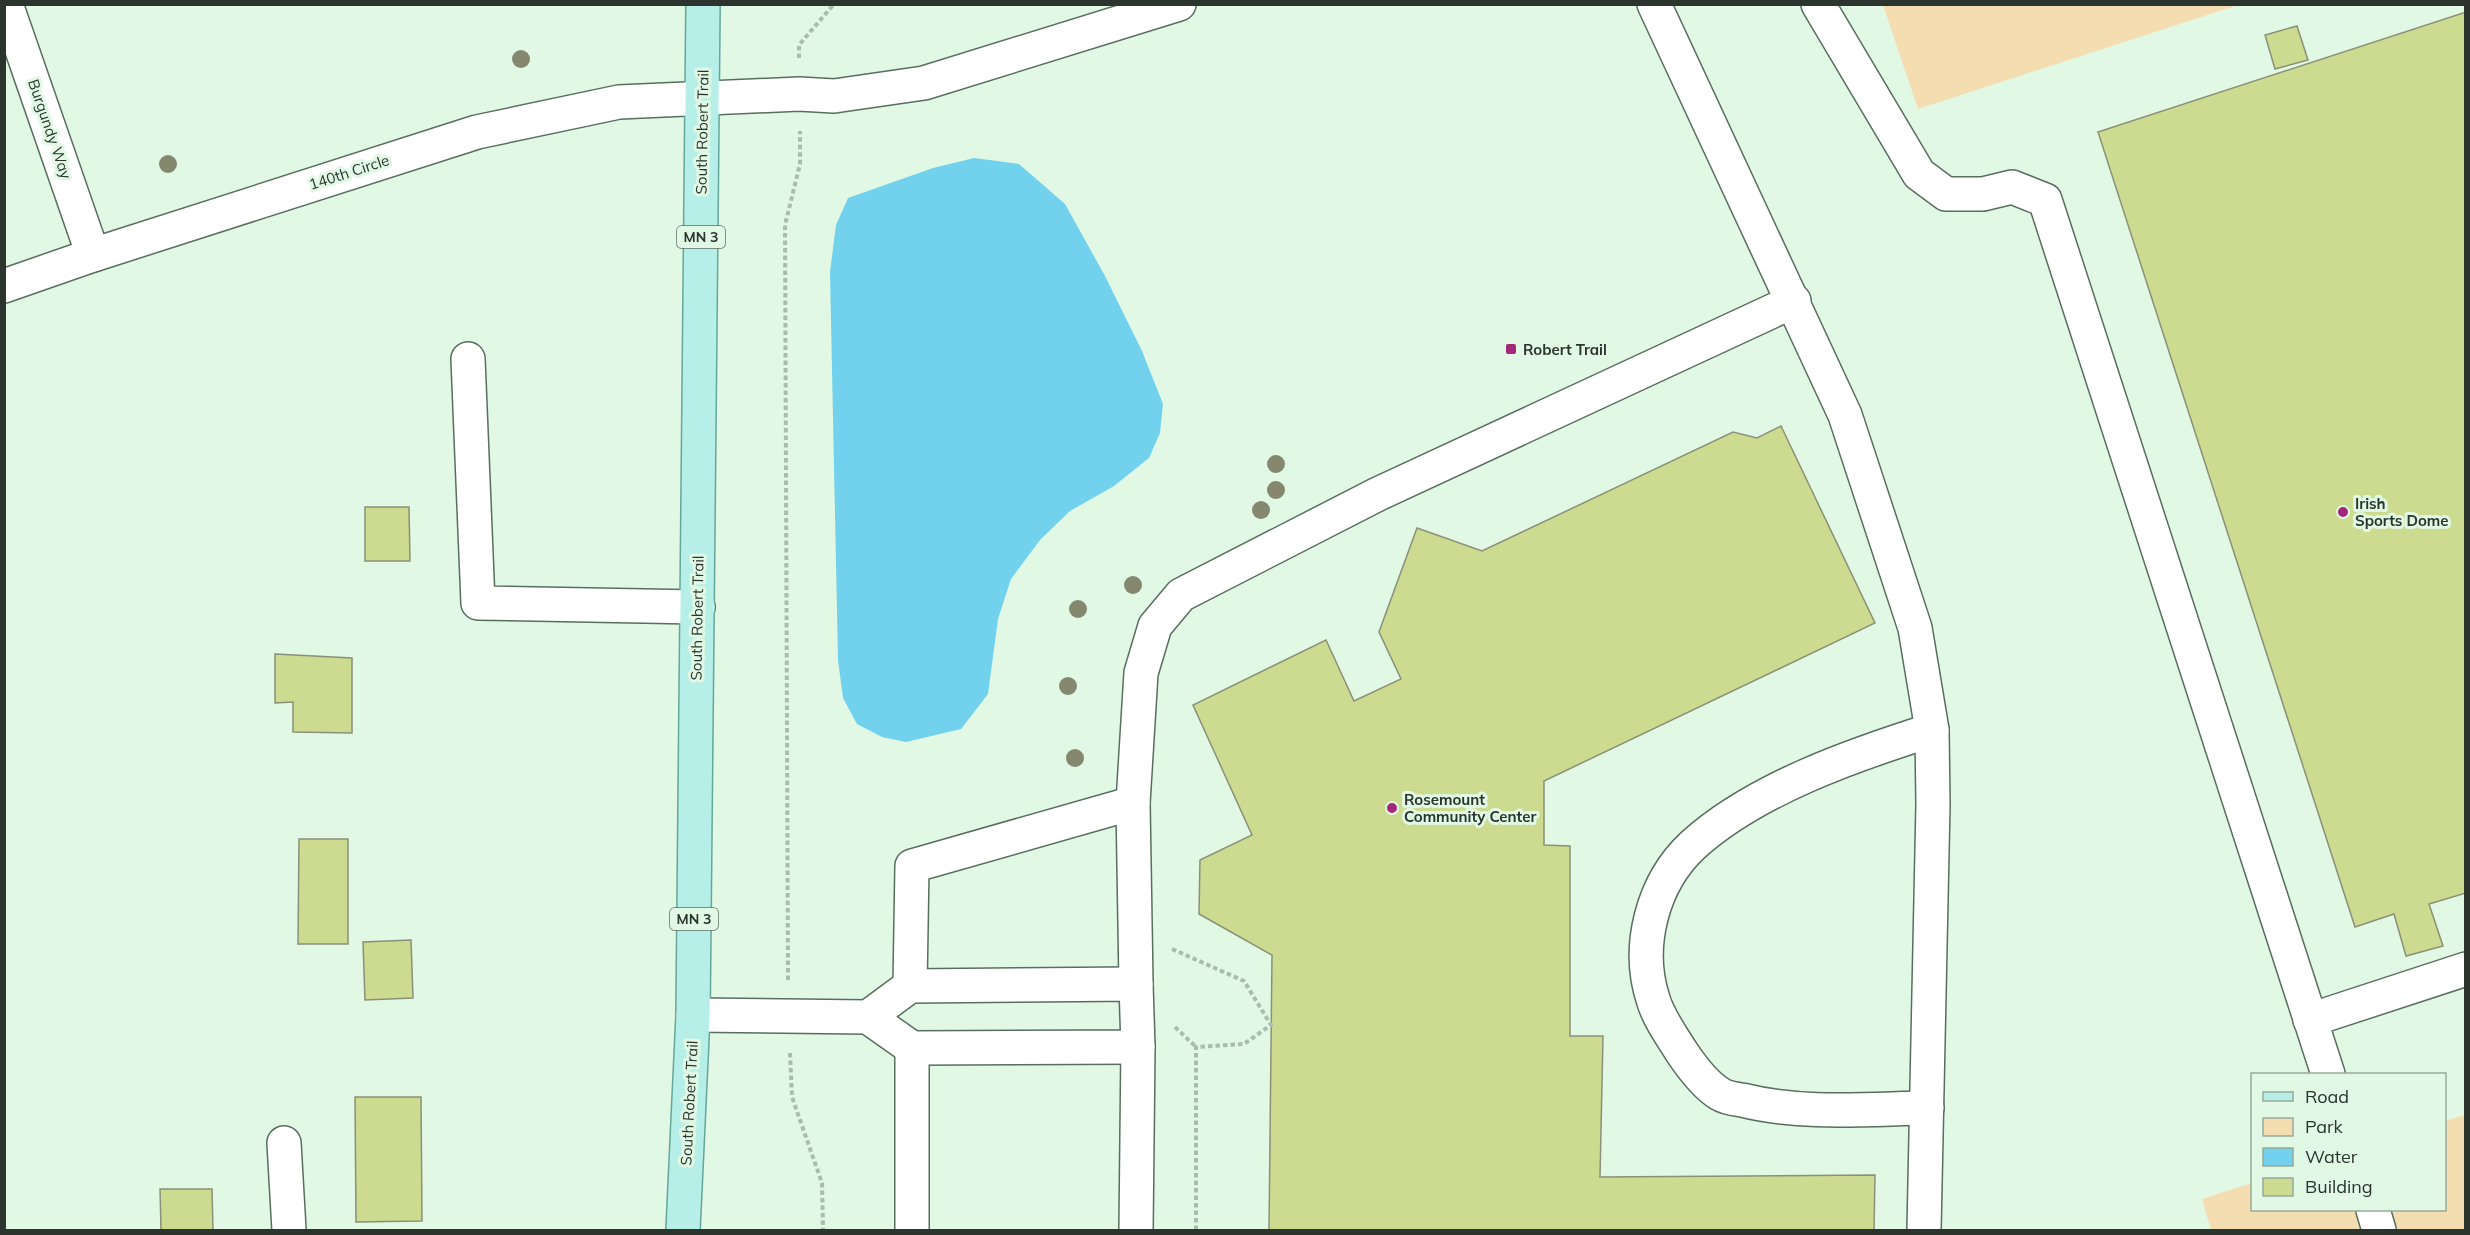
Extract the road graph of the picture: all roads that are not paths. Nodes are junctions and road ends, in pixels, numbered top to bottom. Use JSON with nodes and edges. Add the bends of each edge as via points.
{"nodes":[{"id":1,"x":704,"y":4,"type":"edge"},
{"id":2,"x":1179,"y":4,"type":"edge"},
{"id":3,"x":1654,"y":4,"type":"edge"},
{"id":4,"x":1818,"y":4,"type":"edge"},
{"id":5,"x":10,"y":6,"type":"edge"},
{"id":6,"x":702,"y":99,"type":"junction"},
{"id":7,"x":93,"y":255,"type":"junction"},
{"id":8,"x":4,"y":286,"type":"edge"},
{"id":9,"x":1794,"y":301,"type":"junction"},
{"id":10,"x":468,"y":359,"type":"dead end"},
{"id":11,"x":698,"y":607,"type":"junction"},
{"id":12,"x":1932,"y":730,"type":"junction"},
{"id":13,"x":1133,"y":803,"type":"junction"},
{"id":14,"x":2466,"y":969,"type":"edge"},
{"id":15,"x":1136,"y":984,"type":"junction"},
{"id":16,"x":910,"y":986,"type":"junction"},
{"id":17,"x":693,"y":1015,"type":"junction"},
{"id":18,"x":868,"y":1017,"type":"junction"},
{"id":19,"x":2310,"y":1020,"type":"junction"},
{"id":20,"x":1138,"y":1047,"type":"junction"},
{"id":21,"x":912,"y":1048,"type":"junction"},
{"id":22,"x":2328,"y":1073,"type":"edge"},
{"id":23,"x":1927,"y":1108,"type":"junction"},
{"id":24,"x":284,"y":1143,"type":"dead end"},
{"id":25,"x":2374,"y":1211,"type":"edge"},
{"id":26,"x":289,"y":1230,"type":"edge"},
{"id":27,"x":683,"y":1230,"type":"edge"},
{"id":28,"x":912,"y":1230,"type":"edge"},
{"id":29,"x":1137,"y":1230,"type":"edge"},
{"id":30,"x":1924,"y":1230,"type":"edge"},
{"id":31,"x":2379,"y":1230,"type":"edge"}],
"edges":[{"from":1,"to":6,"type":"main road","name":"South Robert Trail","number":"MN 3"},
{"from":2,"to":6,"type":"street","name":"140th Circle","via":[[924,83],[834,96]]},
{"from":3,"to":9,"type":"street"},
{"from":4,"to":19,"type":"street","via":[[1919,174],[1946,194],[1983,194],[2012,187],[2045,200]]},
{"from":5,"to":7,"type":"street","name":"Burgundy Way"},
{"from":6,"to":7,"type":"street","name":"140th Circle","via":[[619,102],[477,132]]},
{"from":6,"to":11,"type":"main road","name":"South Robert Trail","number":"MN 3"},
{"from":7,"to":8,"type":"street","name":"140th Circle"},
{"from":9,"to":12,"type":"street","via":[[1845,415],[1915,628]]},
{"from":9,"to":13,"type":"street","via":[[1378,494],[1181,595],[1155,626],[1141,673]]},
{"from":10,"to":11,"type":"street","via":[[478,603]]},
{"from":11,"to":17,"type":"main road","name":"South Robert Trail","number":"MN 3"},
{"from":12,"to":23,"type":"street"},
{"from":12,"to":23,"type":"street","via":[[1863,752],[1803,778],[1731,816],[1692,846],[1665,878],[1651,914],[1645,964],[1653,1000],[1672,1036],[1692,1067],[1721,1095],[1761,1105],[1803,1109]]},
{"from":13,"to":15,"type":"street"},
{"from":13,"to":16,"type":"street","via":[[912,866]]},
{"from":14,"to":19,"type":"street"},
{"from":15,"to":16,"type":"street"},
{"from":15,"to":20,"type":"street"},
{"from":16,"to":18,"type":"street"},
{"from":17,"to":18,"type":"street"},
{"from":17,"to":27,"type":"main road","name":"South Robert Trail","number":"MN 3"},
{"from":18,"to":21,"type":"street"},
{"from":19,"to":22,"type":"street"},
{"from":20,"to":21,"type":"street"},
{"from":20,"to":29,"type":"street"},
{"from":21,"to":28,"type":"street"},
{"from":23,"to":30,"type":"street"},
{"from":24,"to":26,"type":"street"},
{"from":25,"to":31,"type":"street"}]}
